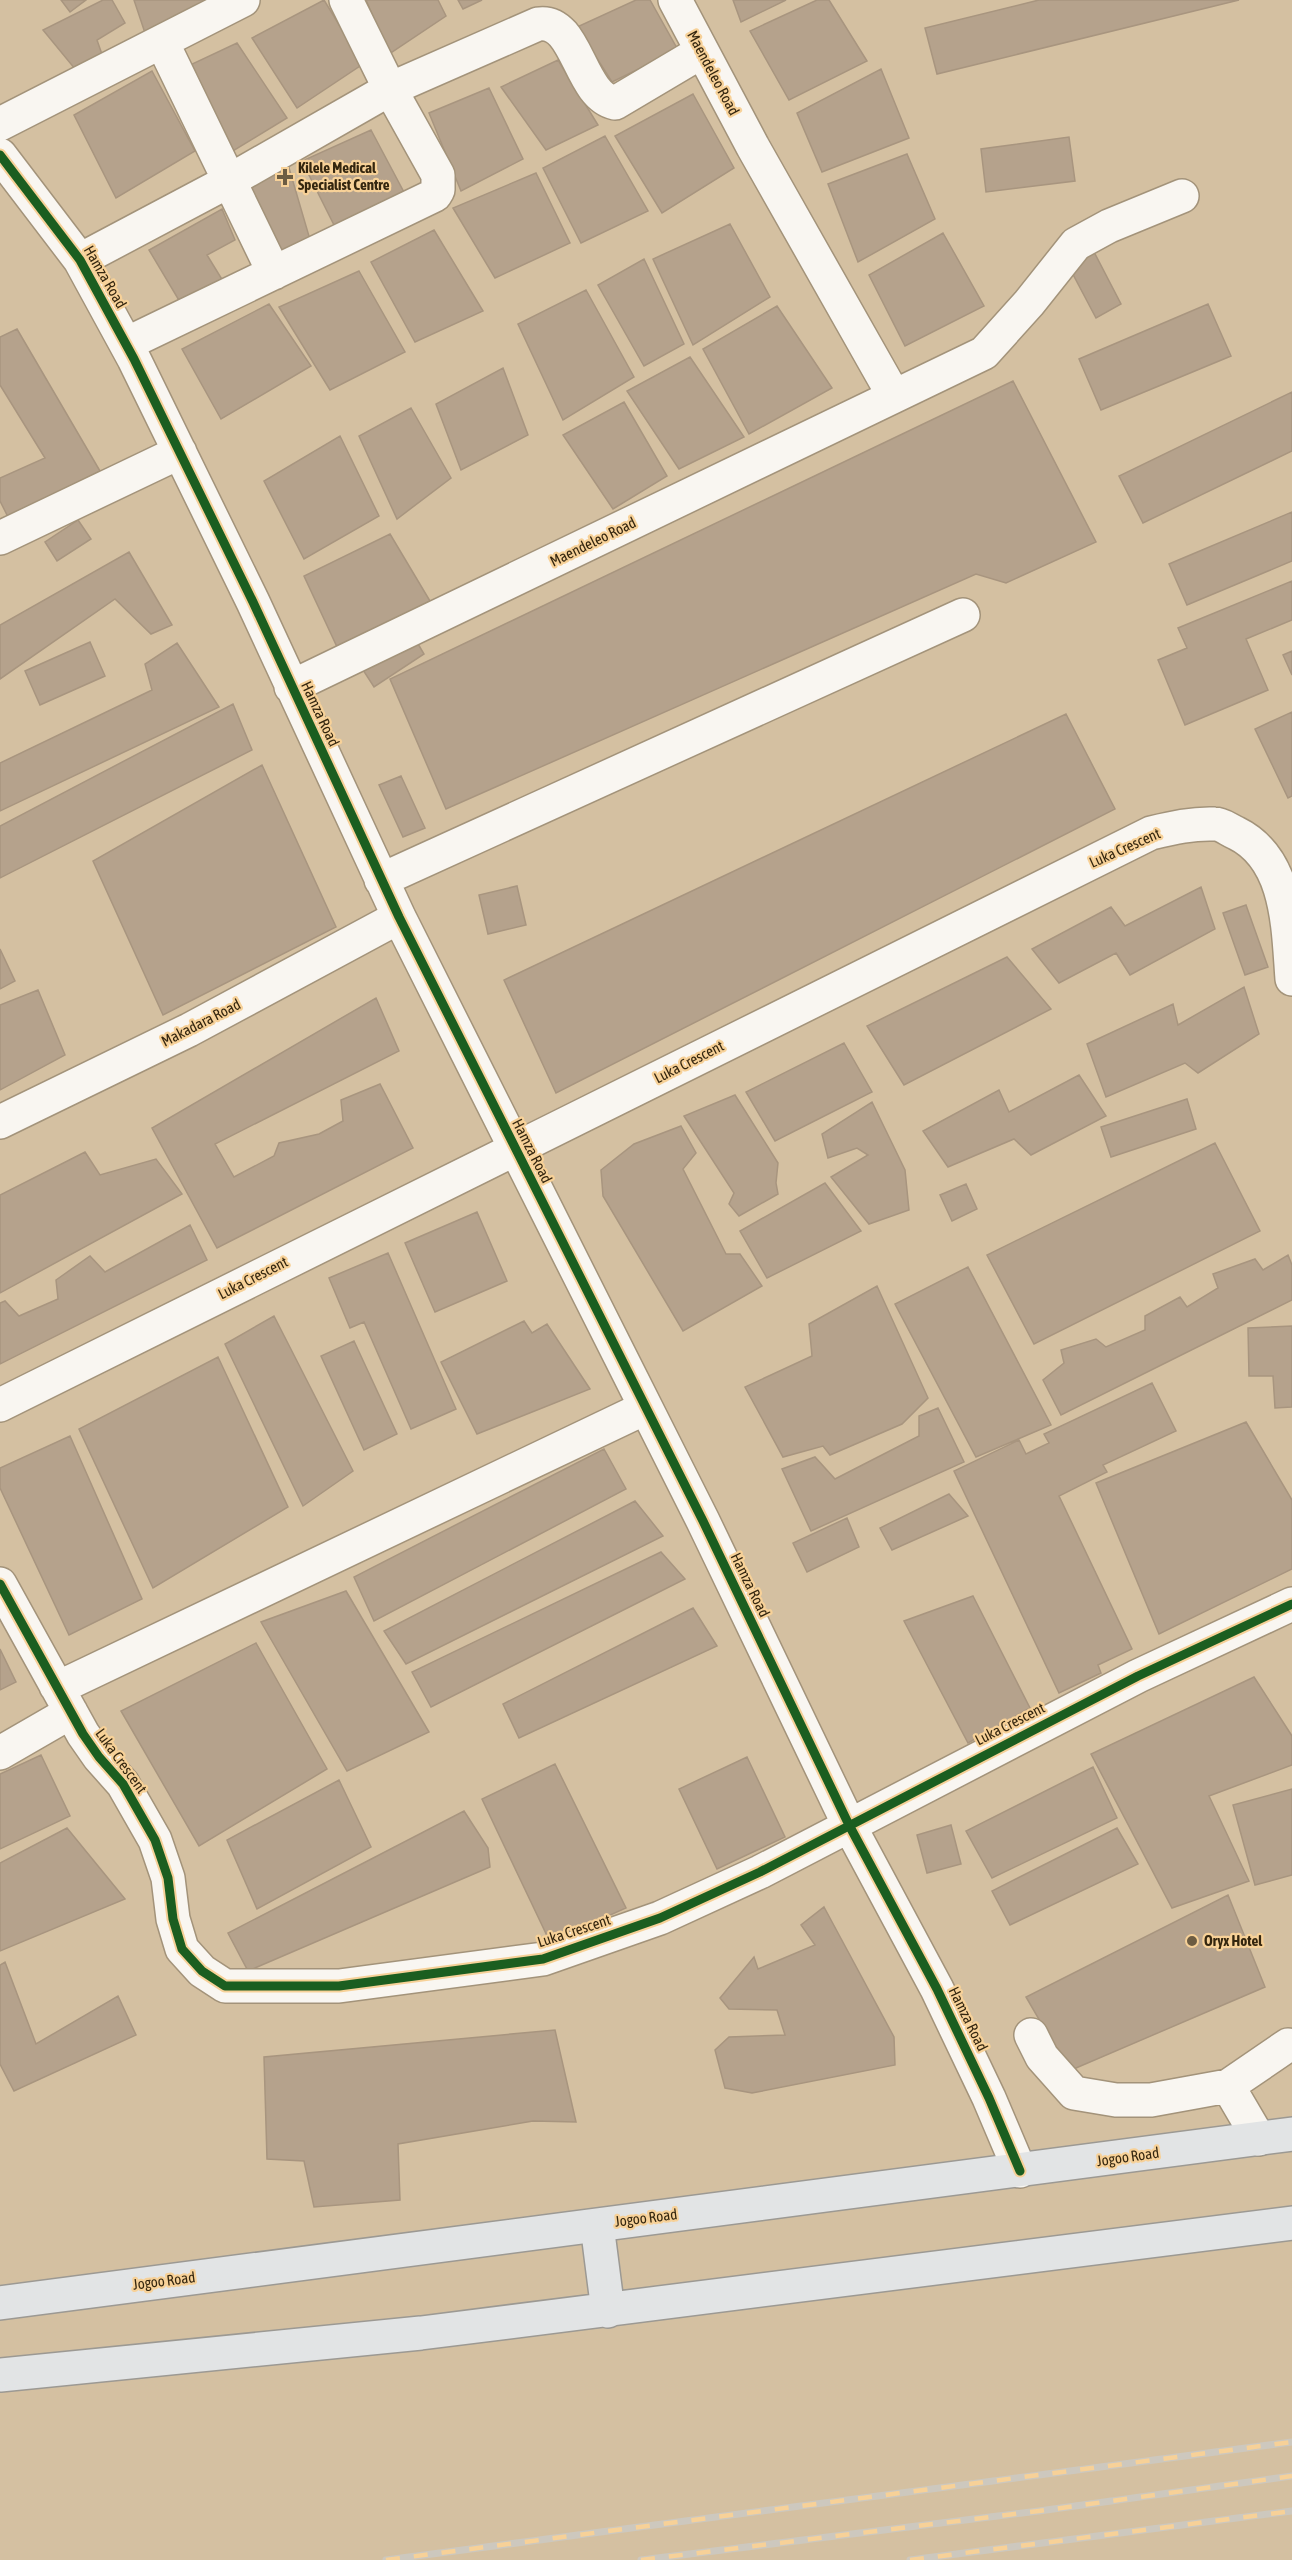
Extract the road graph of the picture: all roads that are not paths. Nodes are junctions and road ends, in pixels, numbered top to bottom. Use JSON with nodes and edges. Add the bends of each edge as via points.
{"nodes":[{"id":1,"x":243,"y":0,"type":"edge"},
{"id":2,"x":346,"y":0,"type":"edge"},
{"id":3,"x":675,"y":0,"type":"edge"},
{"id":4,"x":162,"y":42,"type":"junction"},
{"id":5,"x":701,"y":52,"type":"junction"},
{"id":6,"x":390,"y":89,"type":"junction"},
{"id":7,"x":0,"y":124,"type":"edge"},
{"id":8,"x":0,"y":154,"type":"edge"},
{"id":9,"x":230,"y":182,"type":"junction"},
{"id":10,"x":1182,"y":196,"type":"dead end"},
{"id":11,"x":80,"y":260,"type":"junction"},
{"id":12,"x":274,"y":273,"type":"junction"},
{"id":13,"x":126,"y":345,"type":"junction"},
{"id":14,"x":894,"y":396,"type":"junction"},
{"id":15,"x":180,"y":452,"type":"junction"},
{"id":16,"x":0,"y":538,"type":"edge"},
{"id":17,"x":963,"y":615,"type":"dead end"},
{"id":18,"x":291,"y":687,"type":"junction"},
{"id":19,"x":1284,"y":878,"type":"edge"},
{"id":20,"x":381,"y":880,"type":"junction"},
{"id":21,"x":399,"y":917,"type":"junction"},
{"id":22,"x":1292,"y":980,"type":"edge"},
{"id":23,"x":0,"y":1122,"type":"edge"},
{"id":24,"x":515,"y":1151,"type":"junction"},
{"id":25,"x":0,"y":1405,"type":"edge"},
{"id":26,"x":645,"y":1408,"type":"junction"},
{"id":27,"x":0,"y":1584,"type":"edge"},
{"id":28,"x":1292,"y":1604,"type":"edge"},
{"id":29,"x":64,"y":1699,"type":"junction"},
{"id":30,"x":0,"y":1753,"type":"edge"},
{"id":31,"x":849,"y":1825,"type":"junction"},
{"id":32,"x":1031,"y":2035,"type":"dead end"},
{"id":33,"x":1288,"y":2045,"type":"dead end"},
{"id":34,"x":1228,"y":2086,"type":"junction"},
{"id":35,"x":1292,"y":2134,"type":"edge"},
{"id":36,"x":1259,"y":2139,"type":"junction"},
{"id":37,"x":1020,"y":2171,"type":"junction"},
{"id":38,"x":1292,"y":2223,"type":"edge"},
{"id":39,"x":597,"y":2224,"type":"junction"},
{"id":40,"x":0,"y":2303,"type":"edge"},
{"id":41,"x":608,"y":2311,"type":"junction"},
{"id":42,"x":0,"y":2375,"type":"edge"}],
"edges":[{"from":1,"to":4,"type":"street"},
{"from":2,"to":6,"type":"street"},
{"from":3,"to":5,"type":"street","name":"Maendeleo Road"},
{"from":4,"to":7,"type":"street"},
{"from":4,"to":9,"type":"street"},
{"from":5,"to":6,"type":"street","via":[[615,103],[605,101],[596,91],[560,28],[538,24]]},
{"from":5,"to":14,"type":"street","name":"Maendeleo Road"},
{"from":6,"to":9,"type":"street"},
{"from":6,"to":12,"type":"street","via":[[438,175],[435,195]]},
{"from":8,"to":11,"type":"street","name":"Hamza Road"},
{"from":9,"to":11,"type":"street"},
{"from":9,"to":12,"type":"street"},
{"from":10,"to":14,"type":"street","name":"Maendeleo Road","via":[[1076,244],[984,353]]},
{"from":11,"to":13,"type":"street","name":"Hamza Road"},
{"from":12,"to":13,"type":"street"},
{"from":13,"to":15,"type":"street","name":"Hamza Road"},
{"from":14,"to":18,"type":"street","name":"Maendeleo Road"},
{"from":15,"to":16,"type":"street"},
{"from":15,"to":18,"type":"street","name":"Hamza Road"},
{"from":17,"to":20,"type":"street"},
{"from":18,"to":20,"type":"street","name":"Hamza Road"},
{"from":19,"to":22,"type":"street","name":"Luka Crescent"},
{"from":19,"to":24,"type":"street","name":"Luka Crescent","via":[[1246,838],[1218,824],[1186,825],[1151,833]]},
{"from":20,"to":21,"type":"street","name":"Hamza Road"},
{"from":21,"to":23,"type":"street","name":"Makadara Road","via":[[189,1030]]},
{"from":21,"to":24,"type":"street","name":"Hamza Road"},
{"from":24,"to":25,"type":"street","name":"Luka Crescent"},
{"from":24,"to":26,"type":"street","name":"Hamza Road"},
{"from":26,"to":29,"type":"street","via":[[62,1686]]},
{"from":26,"to":31,"type":"street","name":"Hamza Road"},
{"from":27,"to":29,"type":"street","name":"Luka Crescent"},
{"from":28,"to":31,"type":"street","name":"Luka Crescent","via":[[1138,1676]]},
{"from":29,"to":30,"type":"street"},
{"from":29,"to":31,"type":"street","name":"Luka Crescent","via":[[99,1757],[123,1784],[154,1840],[168,1878],[182,1949],[202,1971],[225,1986],[339,1986],[543,1959],[709,1897]]},
{"from":31,"to":37,"type":"street","name":"Hamza Road","via":[[937,1989]]},
{"from":32,"to":34,"type":"street","via":[[1042,2057],[1074,2093],[1116,2100],[1151,2100]]},
{"from":33,"to":34,"type":"street"},
{"from":34,"to":36,"type":"street"},
{"from":35,"to":36,"type":"main road","name":"Jogoo Road"},
{"from":36,"to":37,"type":"main road","name":"Jogoo Road"},
{"from":37,"to":39,"type":"main road","name":"Jogoo Road"},
{"from":38,"to":41,"type":"main road"},
{"from":39,"to":40,"type":"main road","name":"Jogoo Road"},
{"from":39,"to":41,"type":"main road"},
{"from":41,"to":42,"type":"main road"}]}
